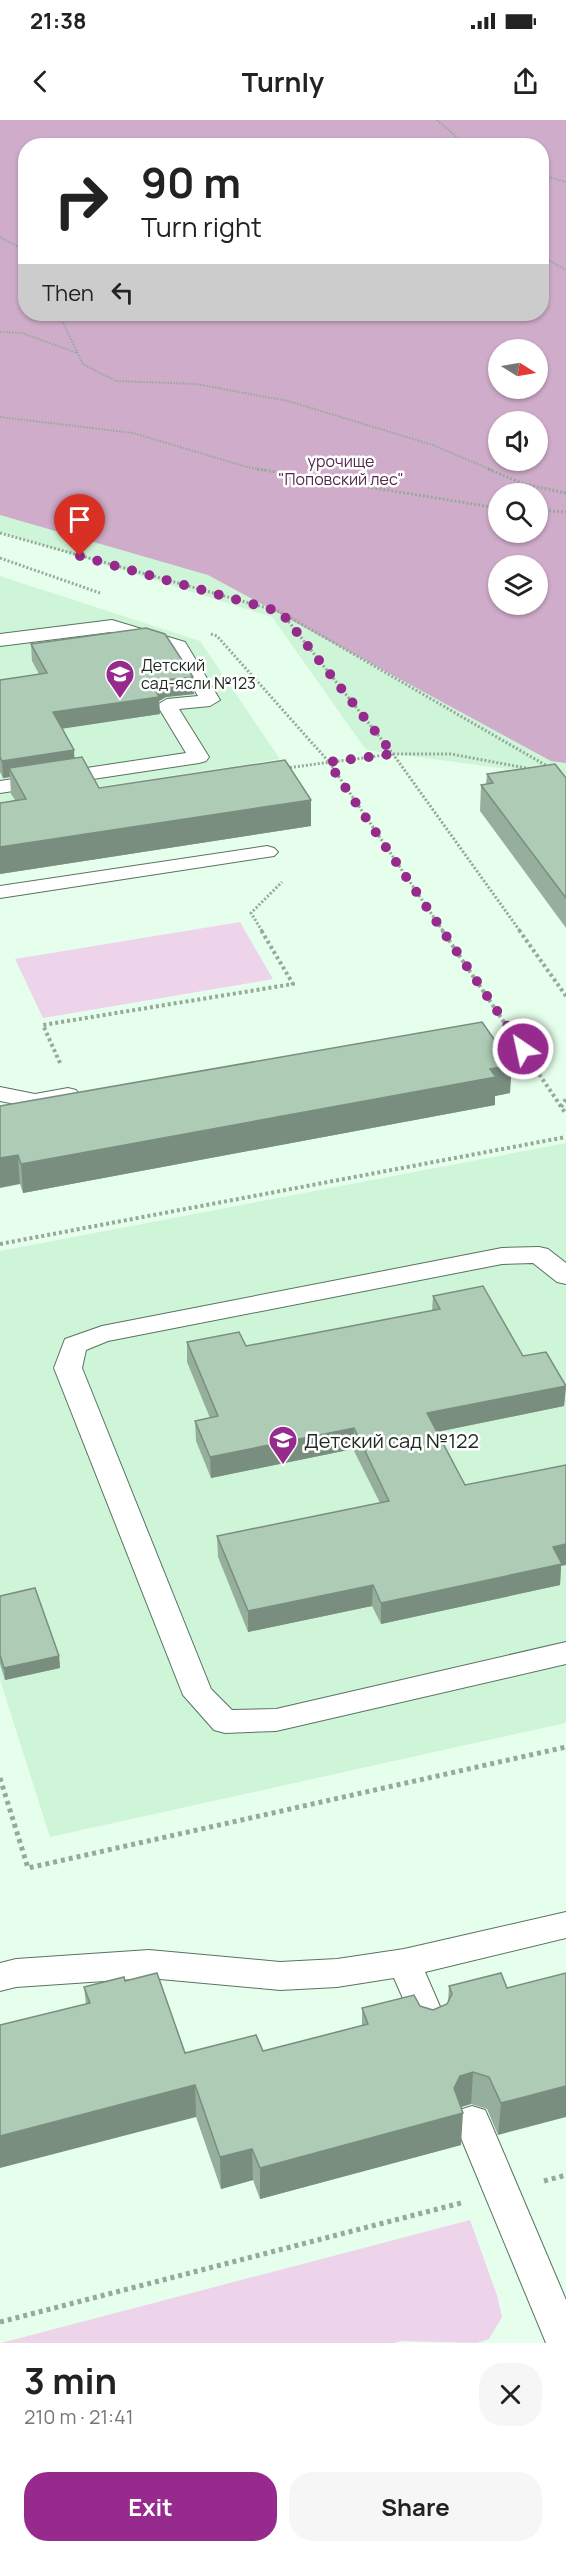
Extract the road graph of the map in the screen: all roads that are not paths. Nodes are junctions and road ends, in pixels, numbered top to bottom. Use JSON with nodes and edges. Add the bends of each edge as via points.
{"nodes":[{"id":1,"x":0,"y":640,"type":"edge"},
{"id":2,"x":0,"y":787,"type":"edge"},
{"id":3,"x":267,"y":852,"type":"road end"},
{"id":4,"x":0,"y":892,"type":"edge"},
{"id":5,"x":80,"y":1093,"type":"edge"},
{"id":6,"x":0,"y":1094,"type":"edge"},
{"id":7,"x":566,"y":1276,"type":"edge"},
{"id":8,"x":566,"y":1653,"type":"edge"},
{"id":9,"x":566,"y":1925,"type":"edge"},
{"id":10,"x":404,"y":1963,"type":"junction"},
{"id":11,"x":0,"y":1977,"type":"edge"},
{"id":12,"x":431,"y":2025,"type":"edge"},
{"id":13,"x":472,"y":2121,"type":"dead end"},
{"id":14,"x":566,"y":2343,"type":"edge"}],
"edges":[{"from":1,"to":2,"type":"lane","via":[[112,626],[178,646],[210,699],[167,705],[199,757]]},
{"from":3,"to":4,"type":"lane"},
{"from":5,"to":6,"type":"lane","via":[[34,1101]]},
{"from":7,"to":8,"type":"lane","via":[[539,1255],[502,1256],[102,1334],[74,1346],[68,1368],[198,1695],[225,1722],[276,1720]]},
{"from":9,"to":10,"type":"lane"},
{"from":10,"to":11,"type":"lane","via":[[280,1976],[149,1964]]},
{"from":10,"to":12,"type":"lane"},
{"from":13,"to":14,"type":"lane"}]}
